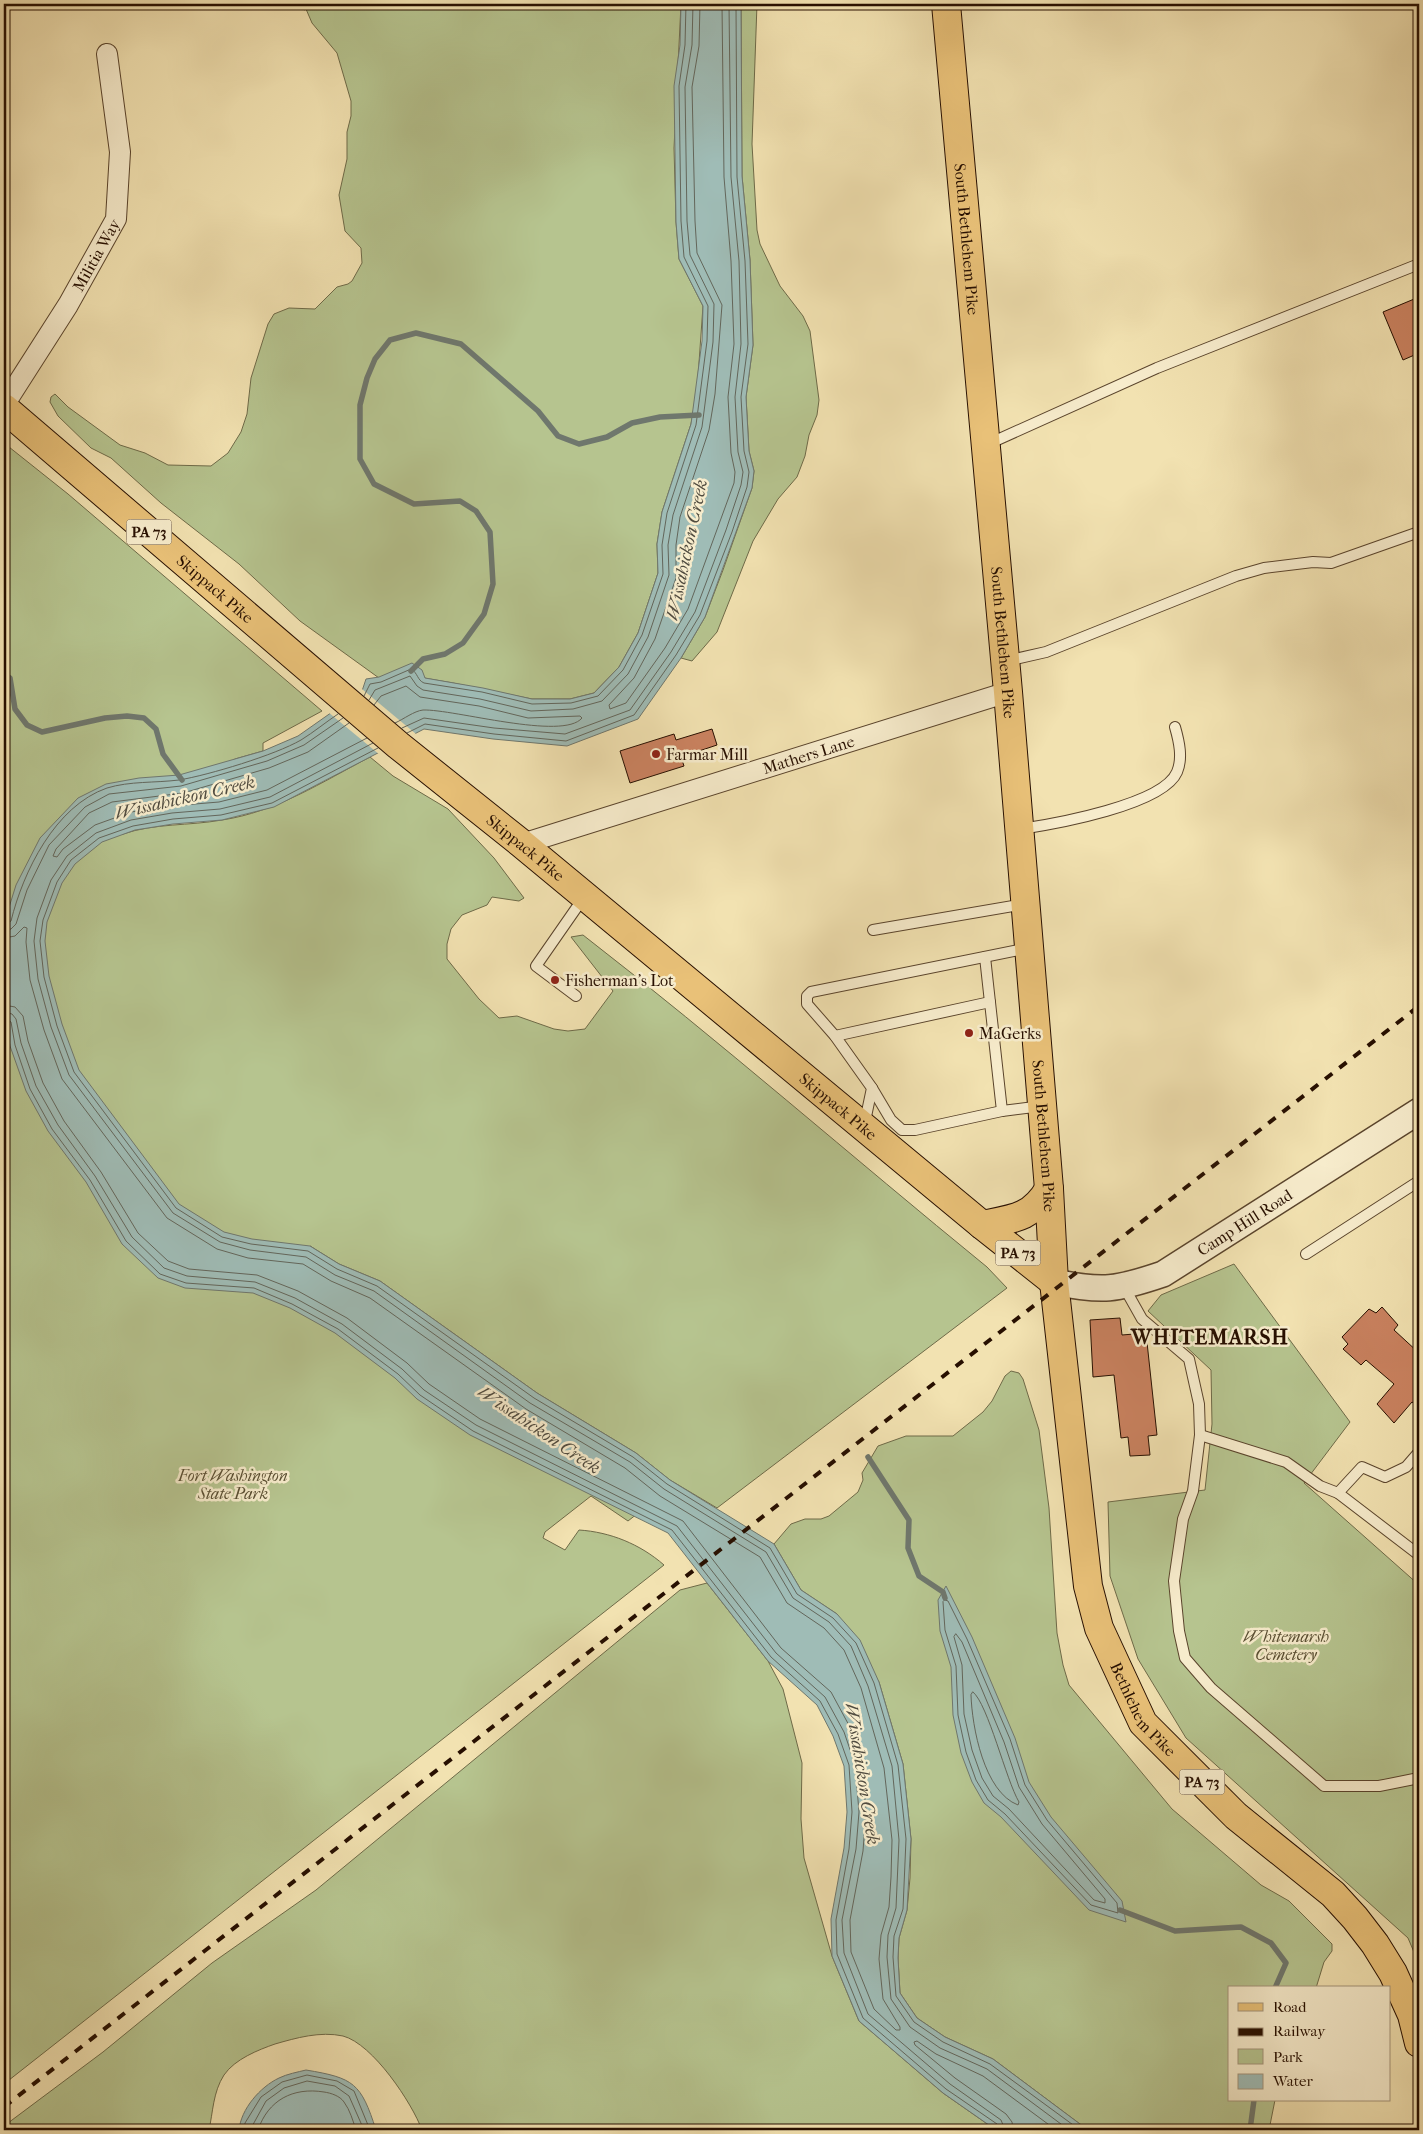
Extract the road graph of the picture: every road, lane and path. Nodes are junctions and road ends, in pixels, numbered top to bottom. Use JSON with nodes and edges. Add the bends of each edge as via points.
{"nodes":[{"id":1,"x":946,"y":4,"type":"edge"},
{"id":2,"x":107,"y":54,"type":"dead end"},
{"id":3,"x":1419,"y":264,"type":"edge"},
{"id":4,"x":4,"y":407,"type":"edge"},
{"id":5,"x":985,"y":445,"type":"junction"},
{"id":6,"x":1419,"y":532,"type":"edge"},
{"id":7,"x":1005,"y":661,"type":"junction"},
{"id":8,"x":1008,"y":692,"type":"junction"},
{"id":9,"x":1175,"y":727,"type":"dead end"},
{"id":10,"x":1020,"y":829,"type":"junction"},
{"id":11,"x":522,"y":844,"type":"junction"},
{"id":12,"x":584,"y":896,"type":"junction"},
{"id":13,"x":1026,"y":904,"type":"junction"},
{"id":14,"x":873,"y":930,"type":"dead end"},
{"id":15,"x":1030,"y":948,"type":"junction"},
{"id":16,"x":985,"y":957,"type":"junction"},
{"id":17,"x":576,"y":996,"type":"dead end"},
{"id":18,"x":990,"y":1002,"type":"junction"},
{"id":19,"x":835,"y":1036,"type":"junction"},
{"id":20,"x":872,"y":1088,"type":"junction"},
{"id":21,"x":1042,"y":1106,"type":"junction"},
{"id":22,"x":1419,"y":1110,"type":"edge"},
{"id":23,"x":1002,"y":1111,"type":"junction"},
{"id":24,"x":864,"y":1127,"type":"junction"},
{"id":25,"x":1419,"y":1181,"type":"edge"},
{"id":26,"x":1049,"y":1189,"type":"junction"},
{"id":27,"x":982,"y":1225,"type":"junction"},
{"id":28,"x":1306,"y":1254,"type":"dead end"},
{"id":29,"x":1054,"y":1282,"type":"junction"},
{"id":30,"x":1124,"y":1287,"type":"junction"},
{"id":31,"x":1200,"y":1435,"type":"junction"},
{"id":32,"x":1419,"y":1452,"type":"edge"},
{"id":33,"x":1338,"y":1493,"type":"junction"},
{"id":34,"x":1419,"y":1555,"type":"edge"},
{"id":35,"x":1419,"y":1778,"type":"edge"},
{"id":36,"x":1419,"y":2043,"type":"edge"}],
"edges":[{"from":1,"to":5,"type":"main road","name":"South Bethlehem Pike"},
{"from":2,"to":4,"type":"street","name":"Militia Way","via":[[120,152],[116,218],[68,305]]},
{"from":3,"to":5,"type":"lane","via":[[1157,368]]},
{"from":4,"to":11,"type":"main road","name":"Skippack Pike","number":"PA 73","via":[[398,745]]},
{"from":5,"to":7,"type":"main road","name":"South Bethlehem Pike"},
{"from":6,"to":7,"type":"lane","via":[[1331,564],[1313,562],[1264,568],[1236,576],[1046,652]]},
{"from":7,"to":8,"type":"main road","name":"South Bethlehem Pike"},
{"from":8,"to":10,"type":"main road","name":"South Bethlehem Pike"},
{"from":8,"to":11,"type":"street","name":"Mathers Lane"},
{"from":9,"to":10,"type":"lane","via":[[1180,762],[1176,775],[1156,792],[1121,808]]},
{"from":10,"to":13,"type":"main road","name":"South Bethlehem Pike"},
{"from":11,"to":12,"type":"main road","name":"Skippack Pike","number":"PA 73"},
{"from":12,"to":17,"type":"lane","via":[[536,966]]},
{"from":12,"to":24,"type":"main road","name":"Skippack Pike","number":"PA 73"},
{"from":13,"to":14,"type":"lane"},
{"from":13,"to":15,"type":"main road","name":"South Bethlehem Pike"},
{"from":15,"to":16,"type":"lane"},
{"from":15,"to":21,"type":"main road","name":"South Bethlehem Pike"},
{"from":16,"to":18,"type":"lane"},
{"from":16,"to":19,"type":"lane","via":[[812,992],[807,996],[807,1004]]},
{"from":18,"to":19,"type":"lane"},
{"from":18,"to":23,"type":"lane"},
{"from":19,"to":20,"type":"lane"},
{"from":20,"to":23,"type":"lane","via":[[891,1120],[902,1130]]},
{"from":20,"to":24,"type":"lane"},
{"from":21,"to":23,"type":"lane"},
{"from":21,"to":26,"type":"main road","name":"South Bethlehem Pike"},
{"from":22,"to":30,"type":"street","name":"Camp Hill Road","via":[[1163,1274]]},
{"from":24,"to":27,"type":"main road","name":"Skippack Pike","number":"PA 73"},
{"from":25,"to":28,"type":"lane"},
{"from":26,"to":27,"type":"main road","via":[[1041,1203],[1029,1213]]},
{"from":26,"to":29,"type":"main road","name":"South Bethlehem Pike"},
{"from":27,"to":29,"type":"main road","name":"Skippack Pike","number":"PA 73"},
{"from":29,"to":30,"type":"street","name":"Camp Hill Road","via":[[1089,1289]]},
{"from":29,"to":36,"type":"main road","name":"Bethlehem Pike","number":"PA 73","via":[[1088,1586],[1099,1628],[1143,1723],[1236,1816],[1333,1894],[1355,1918],[1393,1973],[1412,2015]]},
{"from":30,"to":31,"type":"lane","via":[[1142,1319],[1189,1359],[1199,1404]]},
{"from":31,"to":33,"type":"lane","via":[[1286,1462],[1320,1486]]},
{"from":31,"to":35,"type":"lane","via":[[1193,1491],[1183,1518],[1174,1581],[1185,1658],[1211,1688],[1324,1786],[1379,1786]]},
{"from":32,"to":33,"type":"lane","via":[[1406,1467],[1385,1477],[1362,1467]]},
{"from":33,"to":34,"type":"lane"}]}
